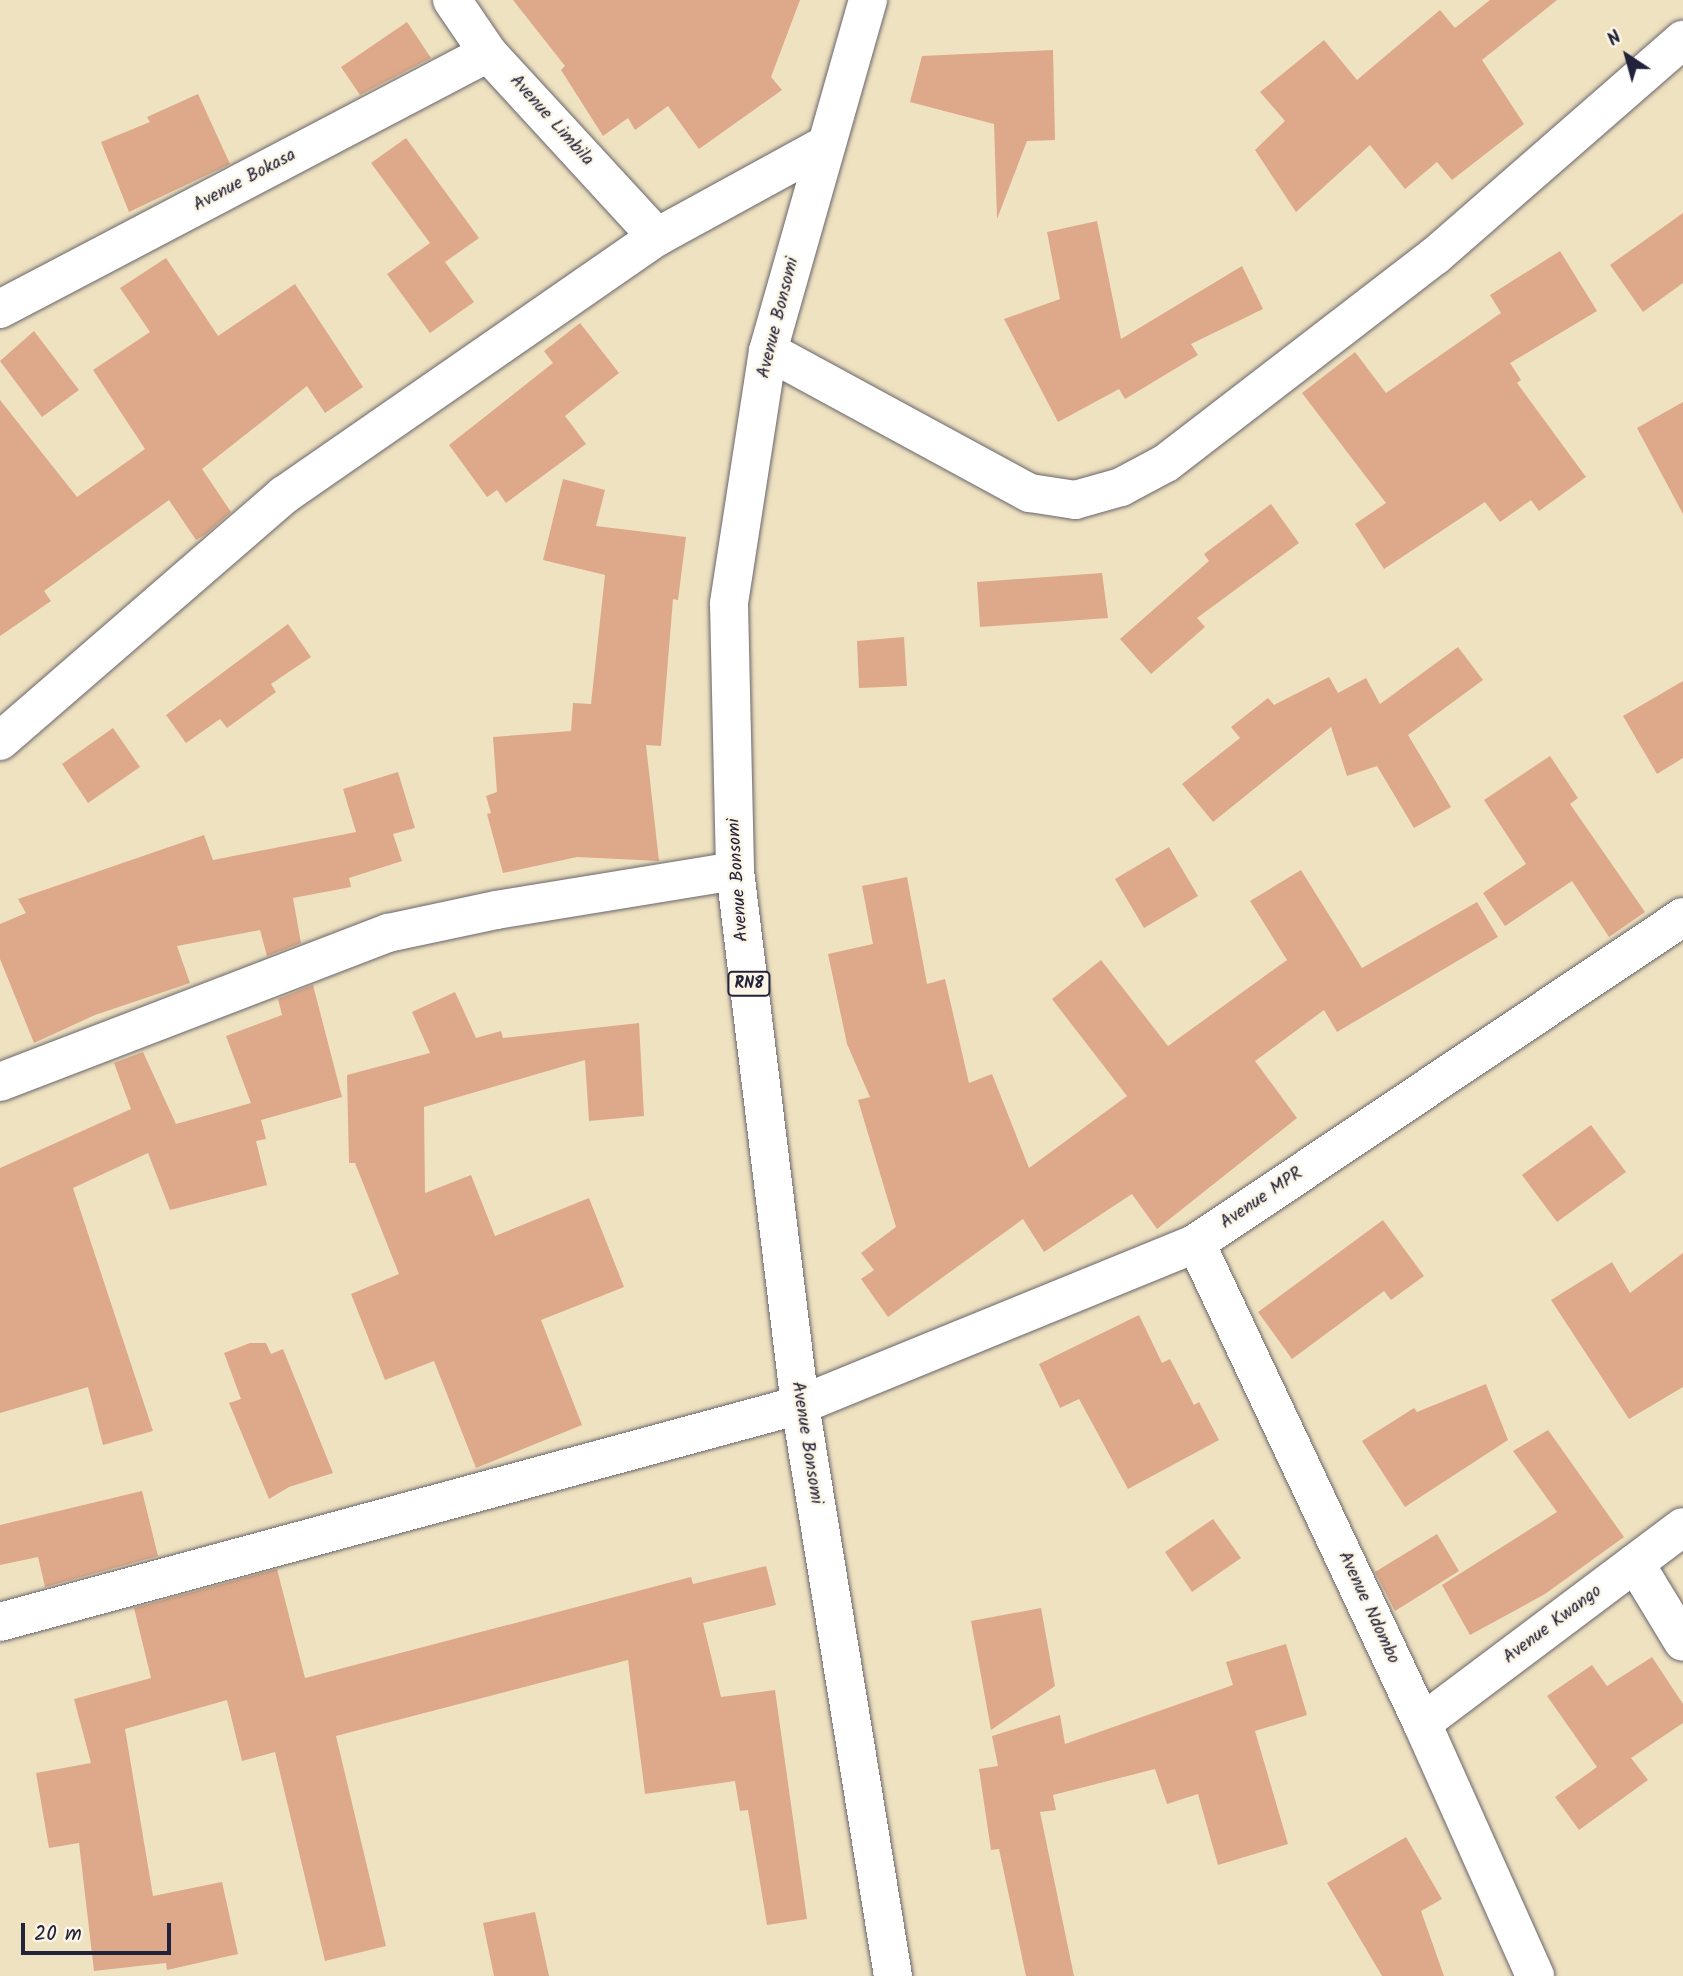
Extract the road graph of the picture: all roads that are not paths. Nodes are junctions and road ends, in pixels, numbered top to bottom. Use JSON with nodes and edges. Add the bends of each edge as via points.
{"nodes":[{"id":1,"x":452,"y":0,"type":"edge"},
{"id":2,"x":868,"y":0,"type":"edge"},
{"id":3,"x":1683,"y":40,"type":"edge"},
{"id":4,"x":488,"y":52,"type":"junction"},
{"id":5,"x":825,"y":145,"type":"junction"},
{"id":6,"x":657,"y":237,"type":"junction"},
{"id":7,"x":0,"y":309,"type":"edge"},
{"id":8,"x":768,"y":351,"type":"junction"},
{"id":9,"x":0,"y":741,"type":"edge"},
{"id":10,"x":735,"y":871,"type":"junction"},
{"id":11,"x":1683,"y":917,"type":"edge"},
{"id":12,"x":0,"y":1082,"type":"edge"},
{"id":13,"x":1196,"y":1243,"type":"junction"},
{"id":14,"x":800,"y":1405,"type":"junction"},
{"id":15,"x":1683,"y":1527,"type":"edge"},
{"id":16,"x":1635,"y":1563,"type":"junction"},
{"id":17,"x":0,"y":1622,"type":"edge"},
{"id":18,"x":1683,"y":1642,"type":"edge"},
{"id":19,"x":1422,"y":1723,"type":"junction"},
{"id":20,"x":893,"y":1976,"type":"edge"},
{"id":21,"x":1535,"y":1976,"type":"edge"}],
"edges":[{"from":1,"to":4,"type":"street","name":"Avenue Limbila"},
{"from":2,"to":5,"type":"street","name":"Avenue Bonsomi","number":"RN8"},
{"from":3,"to":8,"type":"street","via":[[1435,256],[1166,463],[1121,487],[1074,500],[1030,493]]},
{"from":4,"to":6,"type":"street","name":"Avenue Limbila"},
{"from":4,"to":7,"type":"street","name":"Avenue Bokasa"},
{"from":5,"to":6,"type":"street"},
{"from":5,"to":8,"type":"street","name":"Avenue Bonsomi","number":"RN8"},
{"from":6,"to":9,"type":"street","via":[[284,495]]},
{"from":8,"to":10,"type":"street","name":"Avenue Bonsomi","number":"RN8","via":[[729,604]]},
{"from":10,"to":12,"type":"street","via":[[495,910],[388,933]]},
{"from":10,"to":14,"type":"street","name":"Avenue Bonsomi","number":"RN8"},
{"from":11,"to":13,"type":"street","name":"Avenue MPR"},
{"from":13,"to":14,"type":"street","name":"Avenue MPR"},
{"from":13,"to":19,"type":"street","name":"Avenue Ndombo"},
{"from":14,"to":17,"type":"street","name":"Avenue MPR"},
{"from":14,"to":20,"type":"street","name":"Avenue Bonsomi","number":"RN8"},
{"from":15,"to":16,"type":"street","name":"Avenue Kwango"},
{"from":16,"to":18,"type":"street"},
{"from":16,"to":19,"type":"street","name":"Avenue Kwango"},
{"from":19,"to":21,"type":"street","name":"Avenue Ndombo"}]}
